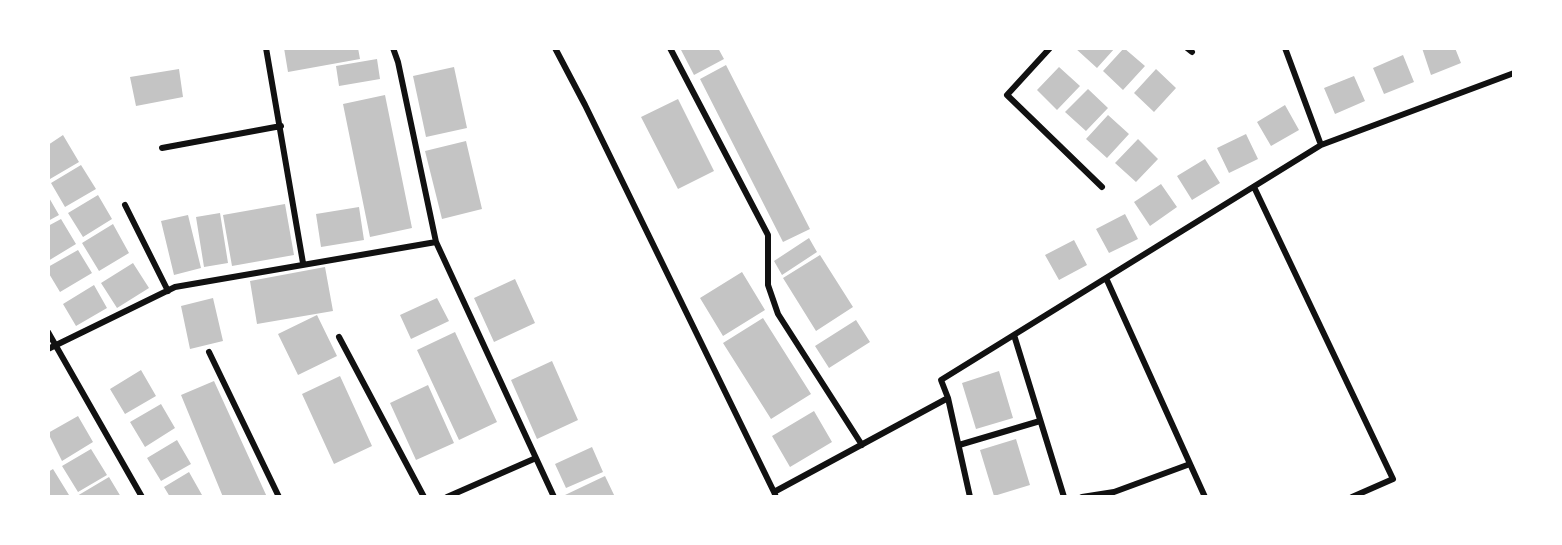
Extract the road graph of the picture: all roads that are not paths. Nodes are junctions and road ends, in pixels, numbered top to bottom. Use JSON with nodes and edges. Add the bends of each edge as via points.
{"nodes":[{"id":1,"x":266,"y":48,"type":"edge"},
{"id":2,"x":393,"y":48,"type":"edge"},
{"id":3,"x":555,"y":48,"type":"edge"},
{"id":4,"x":670,"y":48,"type":"edge"},
{"id":5,"x":1050,"y":48,"type":"edge"},
{"id":6,"x":1285,"y":48,"type":"edge"},
{"id":7,"x":1514,"y":73,"type":"edge"},
{"id":8,"x":281,"y":126,"type":"junction"},
{"id":9,"x":1321,"y":145,"type":"junction"},
{"id":10,"x":162,"y":148,"type":"dead end"},
{"id":11,"x":1102,"y":187,"type":"dead end"},
{"id":12,"x":1254,"y":187,"type":"junction"},
{"id":13,"x":125,"y":205,"type":"dead end"},
{"id":14,"x":436,"y":242,"type":"junction"},
{"id":15,"x":303,"y":263,"type":"junction"},
{"id":16,"x":1106,"y":278,"type":"junction"},
{"id":17,"x":168,"y":291,"type":"junction"},
{"id":18,"x":48,"y":332,"type":"edge"},
{"id":19,"x":1014,"y":335,"type":"junction"},
{"id":20,"x":339,"y":337,"type":"dead end"},
{"id":21,"x":56,"y":345,"type":"junction"},
{"id":22,"x":48,"y":349,"type":"edge"},
{"id":23,"x":209,"y":352,"type":"dead end"},
{"id":24,"x":948,"y":398,"type":"junction"},
{"id":25,"x":1040,"y":421,"type":"junction"},
{"id":26,"x":862,"y":445,"type":"junction"},
{"id":27,"x":958,"y":445,"type":"junction"},
{"id":28,"x":536,"y":458,"type":"junction"},
{"id":29,"x":1190,"y":464,"type":"junction"},
{"id":30,"x":775,"y":494,"type":"edge"},
{"id":31,"x":142,"y":497,"type":"edge"},
{"id":32,"x":279,"y":497,"type":"edge"},
{"id":33,"x":424,"y":497,"type":"edge"},
{"id":34,"x":447,"y":497,"type":"edge"},
{"id":35,"x":554,"y":497,"type":"edge"},
{"id":36,"x":970,"y":497,"type":"edge"},
{"id":37,"x":1064,"y":497,"type":"edge"},
{"id":38,"x":1082,"y":497,"type":"edge"},
{"id":39,"x":1204,"y":497,"type":"edge"},
{"id":40,"x":1352,"y":497,"type":"edge"}],
"edges":[{"from":1,"to":8,"type":"street"},
{"from":2,"to":14,"type":"street"},
{"from":3,"to":30,"type":"street"},
{"from":4,"to":26,"type":"street","via":[[768,235],[768,285],[778,315]]},
{"from":5,"to":11,"type":"street","via":[[1007,95]]},
{"from":6,"to":9,"type":"street"},
{"from":7,"to":9,"type":"street"},
{"from":8,"to":10,"type":"street"},
{"from":8,"to":15,"type":"street"},
{"from":9,"to":12,"type":"street"},
{"from":12,"to":16,"type":"street"},
{"from":12,"to":40,"type":"street","via":[[1393,478]]},
{"from":13,"to":17,"type":"street"},
{"from":14,"to":15,"type":"street"},
{"from":14,"to":28,"type":"street"},
{"from":15,"to":17,"type":"street"},
{"from":16,"to":19,"type":"street"},
{"from":16,"to":29,"type":"street"},
{"from":17,"to":21,"type":"street"},
{"from":18,"to":21,"type":"street"},
{"from":19,"to":24,"type":"street","via":[[942,380]]},
{"from":19,"to":25,"type":"street"},
{"from":20,"to":33,"type":"street"},
{"from":21,"to":22,"type":"street"},
{"from":21,"to":31,"type":"street"},
{"from":23,"to":32,"type":"street"},
{"from":24,"to":26,"type":"street"},
{"from":24,"to":27,"type":"street"},
{"from":25,"to":27,"type":"street"},
{"from":25,"to":37,"type":"street"},
{"from":26,"to":30,"type":"street"},
{"from":27,"to":36,"type":"street"},
{"from":28,"to":34,"type":"street"},
{"from":28,"to":35,"type":"street"},
{"from":29,"to":38,"type":"street","via":[[1114,492]]},
{"from":29,"to":39,"type":"street"}]}
